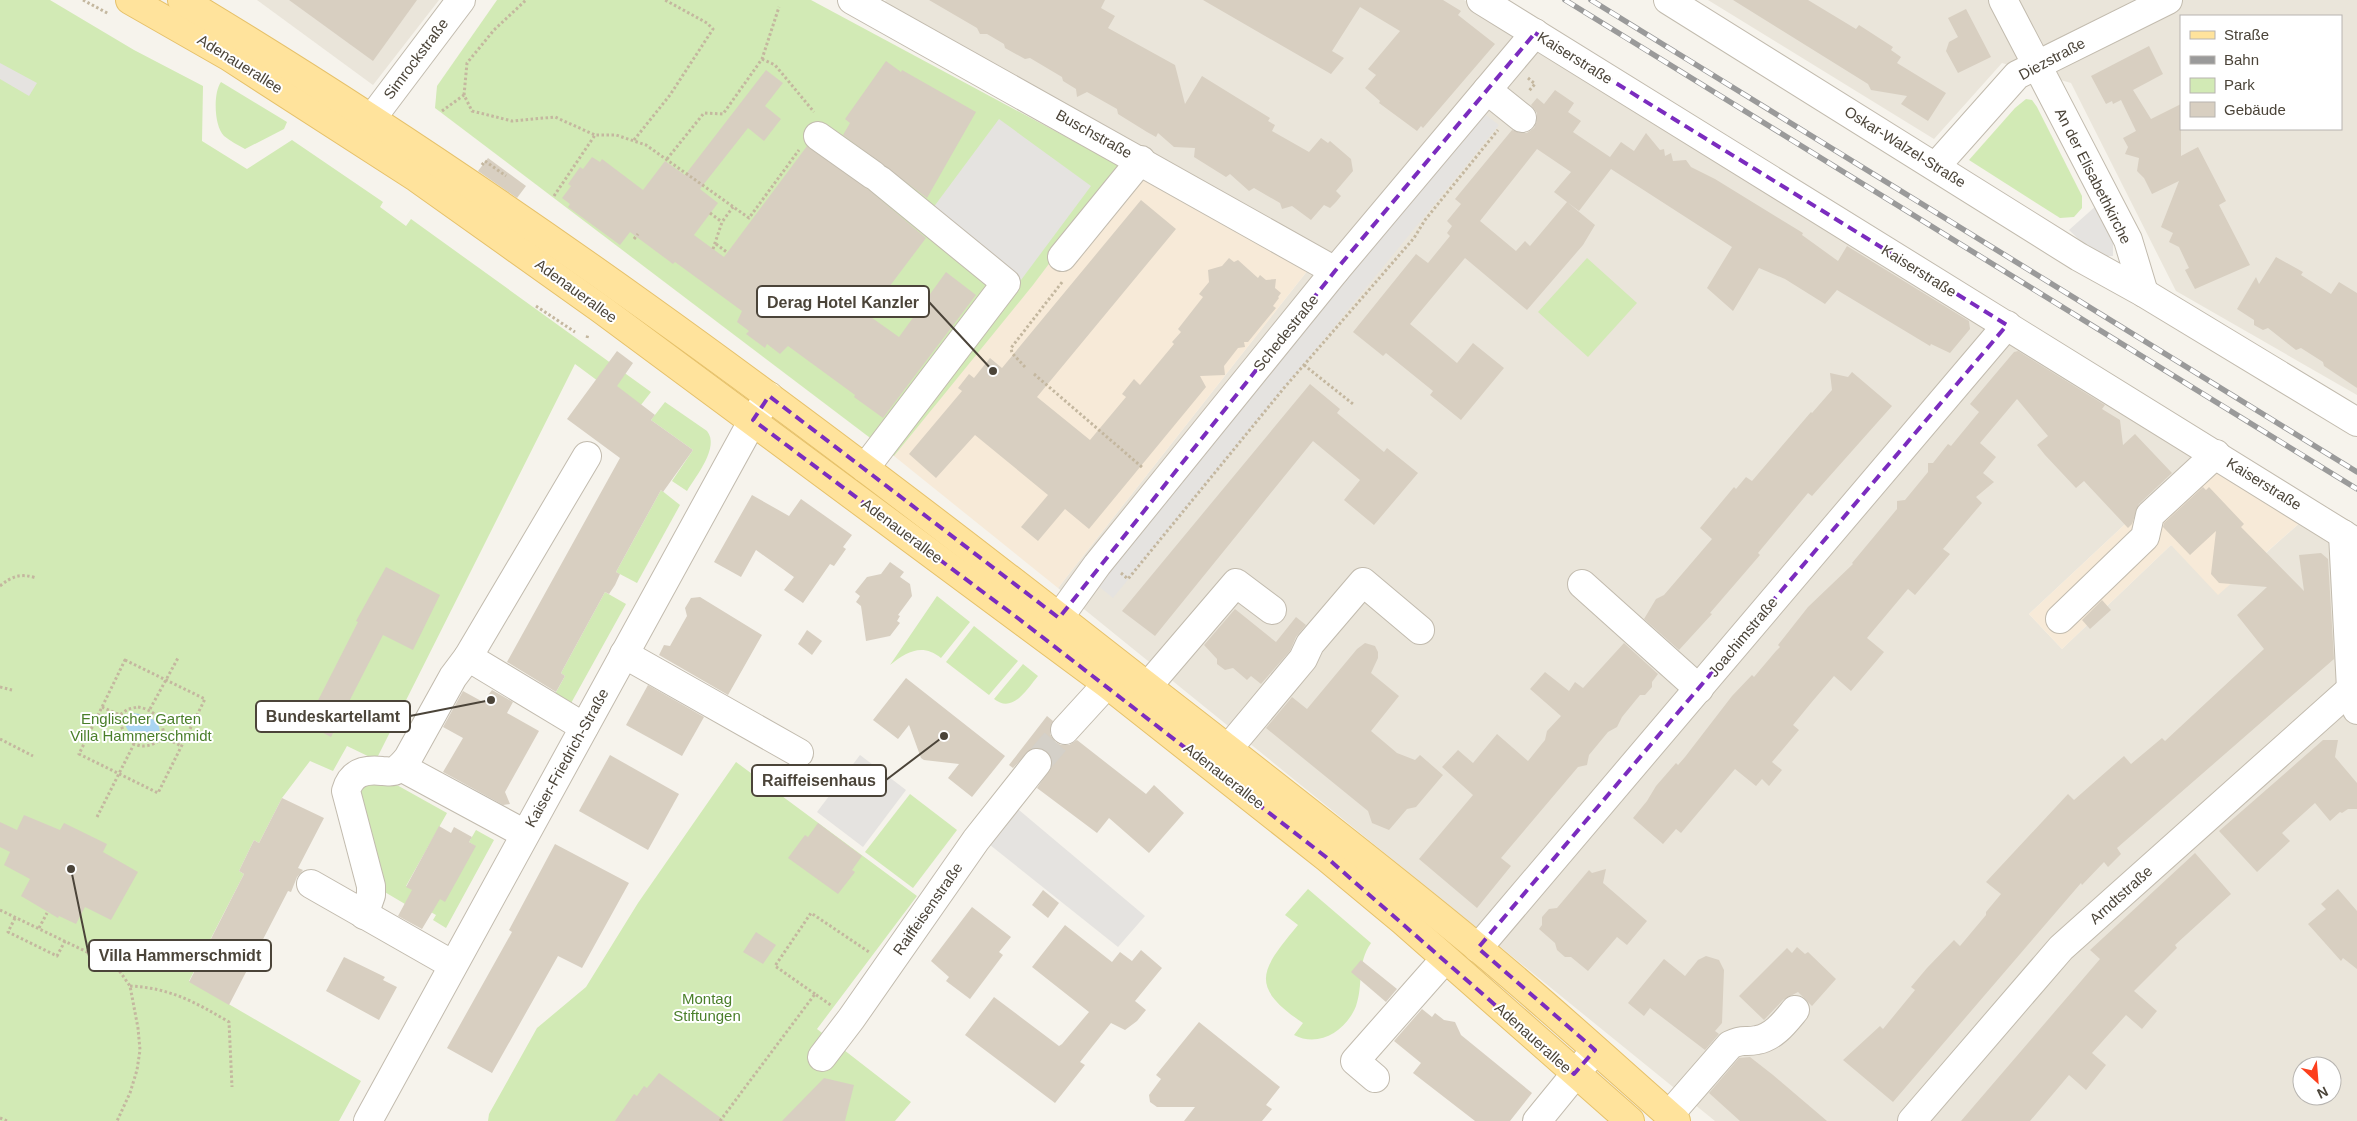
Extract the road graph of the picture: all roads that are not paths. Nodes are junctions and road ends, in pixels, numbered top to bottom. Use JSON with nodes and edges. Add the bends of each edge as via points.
{"nodes":[{"id":1,"x":130,"y":0,"type":"edge"},
{"id":2,"x":182,"y":0,"type":"edge"},
{"id":3,"x":208,"y":0,"type":"edge"},
{"id":4,"x":461,"y":0,"type":"edge"},
{"id":5,"x":852,"y":0,"type":"edge"},
{"id":6,"x":1481,"y":0,"type":"edge"},
{"id":7,"x":1668,"y":0,"type":"edge"},
{"id":8,"x":2003,"y":0,"type":"edge"},
{"id":9,"x":2168,"y":0,"type":"edge"},
{"id":10,"x":1527,"y":28,"type":"junction"},
{"id":11,"x":256,"y":45,"type":"junction"},
{"id":12,"x":2036,"y":66,"type":"junction"},
{"id":13,"x":1487,"y":90,"type":"junction"},
{"id":14,"x":1517,"y":114,"type":"road end"},
{"id":15,"x":372,"y":118,"type":"junction"},
{"id":16,"x":818,"y":136,"type":"road end"},
{"id":17,"x":1141,"y":160,"type":"junction"},
{"id":18,"x":1936,"y":166,"type":"junction"},
{"id":19,"x":1062,"y":257,"type":"dead end"},
{"id":20,"x":1335,"y":272,"type":"junction"},
{"id":21,"x":2144,"y":293,"type":"junction"},
{"id":22,"x":1999,"y":320,"type":"junction"},
{"id":23,"x":769,"y":396,"type":"junction"},
{"id":24,"x":752,"y":420,"type":"junction"},
{"id":25,"x":2357,"y":422,"type":"edge"},
{"id":26,"x":2216,"y":454,"type":"junction"},
{"id":27,"x":587,"y":456,"type":"dead end"},
{"id":28,"x":865,"y":468,"type":"junction"},
{"id":29,"x":2350,"y":539,"type":"edge"},
{"id":30,"x":932,"y":554,"type":"junction"},
{"id":31,"x":999,"y":570,"type":"junction"},
{"id":32,"x":1582,"y":584,"type":"dead end"},
{"id":33,"x":1272,"y":610,"type":"dead end"},
{"id":34,"x":2060,"y":619,"type":"dead end"},
{"id":35,"x":1052,"y":628,"type":"junction"},
{"id":36,"x":1420,"y":630,"type":"dead end"},
{"id":37,"x":624,"y":654,"type":"junction"},
{"id":38,"x":468,"y":656,"type":"junction"},
{"id":39,"x":1107,"y":684,"type":"junction"},
{"id":40,"x":1147,"y":686,"type":"junction"},
{"id":41,"x":1699,"y":689,"type":"junction"},
{"id":42,"x":2355,"y":690,"type":"edge"},
{"id":43,"x":584,"y":727,"type":"junction"},
{"id":44,"x":1065,"y":730,"type":"tunnel mouth"},
{"id":45,"x":1227,"y":750,"type":"junction"},
{"id":46,"x":799,"y":753,"type":"dead end"},
{"id":47,"x":1037,"y":763,"type":"tunnel mouth"},
{"id":48,"x":401,"y":767,"type":"junction"},
{"id":49,"x":525,"y":834,"type":"junction"},
{"id":50,"x":311,"y":884,"type":"dead end"},
{"id":51,"x":364,"y":915,"type":"junction"},
{"id":52,"x":1478,"y":948,"type":"junction"},
{"id":53,"x":1445,"y":959,"type":"junction"},
{"id":54,"x":453,"y":965,"type":"junction"},
{"id":55,"x":1795,"y":1010,"type":"dead end"},
{"id":56,"x":1595,"y":1050,"type":"junction"},
{"id":57,"x":822,"y":1057,"type":"dead end"},
{"id":58,"x":1574,"y":1074,"type":"junction"},
{"id":59,"x":1375,"y":1078,"type":"dead end"},
{"id":60,"x":1672,"y":1118,"type":"edge"},
{"id":61,"x":368,"y":1121,"type":"edge"},
{"id":62,"x":1537,"y":1121,"type":"edge"},
{"id":63,"x":1630,"y":1121,"type":"edge"},
{"id":64,"x":1912,"y":1121,"type":"edge"}],
"edges":[{"from":1,"to":24,"type":"main road","name":"Adenauerallee","via":[[228,56],[417,178]]},
{"from":2,"to":11,"type":"main road","name":"Adenauerallee"},
{"from":3,"to":11,"type":"main road"},
{"from":4,"to":15,"type":"street","name":"Simrockstraße"},
{"from":5,"to":17,"type":"street","name":"Buschstraße"},
{"from":6,"to":10,"type":"street","name":"Kaiserstraße"},
{"from":7,"to":18,"type":"street","name":"Oskar-Walzel-Straße"},
{"from":8,"to":12,"type":"street","name":"An der Elisabethkirche"},
{"from":9,"to":12,"type":"street","name":"Diezstraße"},
{"from":10,"to":13,"type":"street","name":"Schedestraße","via":[[1510,62]]},
{"from":10,"to":22,"type":"street","name":"Kaiserstraße"},
{"from":11,"to":15,"type":"main road","name":"Adenauerallee"},
{"from":12,"to":18,"type":"street","name":"Diezstraße","via":[[2017,75]]},
{"from":12,"to":21,"type":"street","name":"An der Elisabethkirche","via":[[2128,240]]},
{"from":13,"to":14,"type":"street"},
{"from":13,"to":20,"type":"street","name":"Schedestraße"},
{"from":15,"to":23,"type":"main road","name":"Adenauerallee","via":[[632,295]]},
{"from":16,"to":28,"type":"street","via":[[876,177],[1006,283]]},
{"from":17,"to":19,"type":"street"},
{"from":17,"to":20,"type":"street","name":"Buschstraße"},
{"from":18,"to":21,"type":"street","name":"Oskar-Walzel-Straße","via":[[2079,257]]},
{"from":20,"to":35,"type":"street","name":"Schedestraße","via":[[1103,557]]},
{"from":21,"to":25,"type":"street"},
{"from":22,"to":26,"type":"street","name":"Kaiserstraße"},
{"from":22,"to":41,"type":"street","name":"Joachimstraße"},
{"from":23,"to":24,"type":"street","name":"Kaiser-Friedrich-Straße"},
{"from":23,"to":28,"type":"main road","name":"Adenauerallee"},
{"from":24,"to":30,"type":"main road","name":"Adenauerallee"},
{"from":24,"to":37,"type":"street","name":"Kaiser-Friedrich-Straße"},
{"from":26,"to":29,"type":"street","name":"Kaiserstraße"},
{"from":26,"to":34,"type":"street","via":[[2150,515],[2145,537]]},
{"from":27,"to":38,"type":"street"},
{"from":28,"to":31,"type":"main road","name":"Adenauerallee"},
{"from":29,"to":42,"type":"street"},
{"from":30,"to":31,"type":"street","via":[[982,571]]},
{"from":30,"to":35,"type":"main road","name":"Adenauerallee"},
{"from":31,"to":35,"type":"main road","name":"Adenauerallee"},
{"from":32,"to":41,"type":"street"},
{"from":33,"to":40,"type":"street","via":[[1236,583]]},
{"from":35,"to":39,"type":"main road","name":"Adenauerallee"},
{"from":35,"to":40,"type":"main road","name":"Adenauerallee"},
{"from":36,"to":45,"type":"street","via":[[1363,582]]},
{"from":37,"to":43,"type":"street","name":"Kaiser-Friedrich-Straße"},
{"from":37,"to":46,"type":"street"},
{"from":38,"to":43,"type":"street"},
{"from":38,"to":48,"type":"street"},
{"from":39,"to":44,"type":"street"},
{"from":39,"to":53,"type":"main road","name":"Adenauerallee","via":[[1326,857]]},
{"from":40,"to":45,"type":"main road","name":"Adenauerallee"},
{"from":41,"to":52,"type":"street","name":"Joachimstraße"},
{"from":42,"to":64,"type":"street","name":"Arndtstraße","via":[[2061,948]]},
{"from":43,"to":49,"type":"street","name":"Kaiser-Friedrich-Straße"},
{"from":45,"to":52,"type":"main road","name":"Adenauerallee"},
{"from":47,"to":57,"type":"street","name":"Raiffeisenstraße","via":[[976,840]]},
{"from":48,"to":49,"type":"street"},
{"from":48,"to":51,"type":"street","via":[[392,772],[364,771],[354,775],[346,792],[371,886]]},
{"from":49,"to":54,"type":"street","name":"Kaiser-Friedrich-Straße"},
{"from":50,"to":51,"type":"street"},
{"from":51,"to":54,"type":"street"},
{"from":52,"to":56,"type":"main road","name":"Adenauerallee"},
{"from":53,"to":58,"type":"main road","name":"Adenauerallee"},
{"from":53,"to":59,"type":"street","via":[[1355,1060]]},
{"from":54,"to":61,"type":"street","name":"Kaiser-Friedrich-Straße"},
{"from":55,"to":60,"type":"street","via":[[1779,1029],[1768,1036],[1756,1041],[1743,1039],[1730,1045]]},
{"from":56,"to":58,"type":"street"},
{"from":56,"to":60,"type":"main road","name":"Adenauerallee"},
{"from":58,"to":62,"type":"street"},
{"from":58,"to":63,"type":"main road","name":"Adenauerallee"}]}
